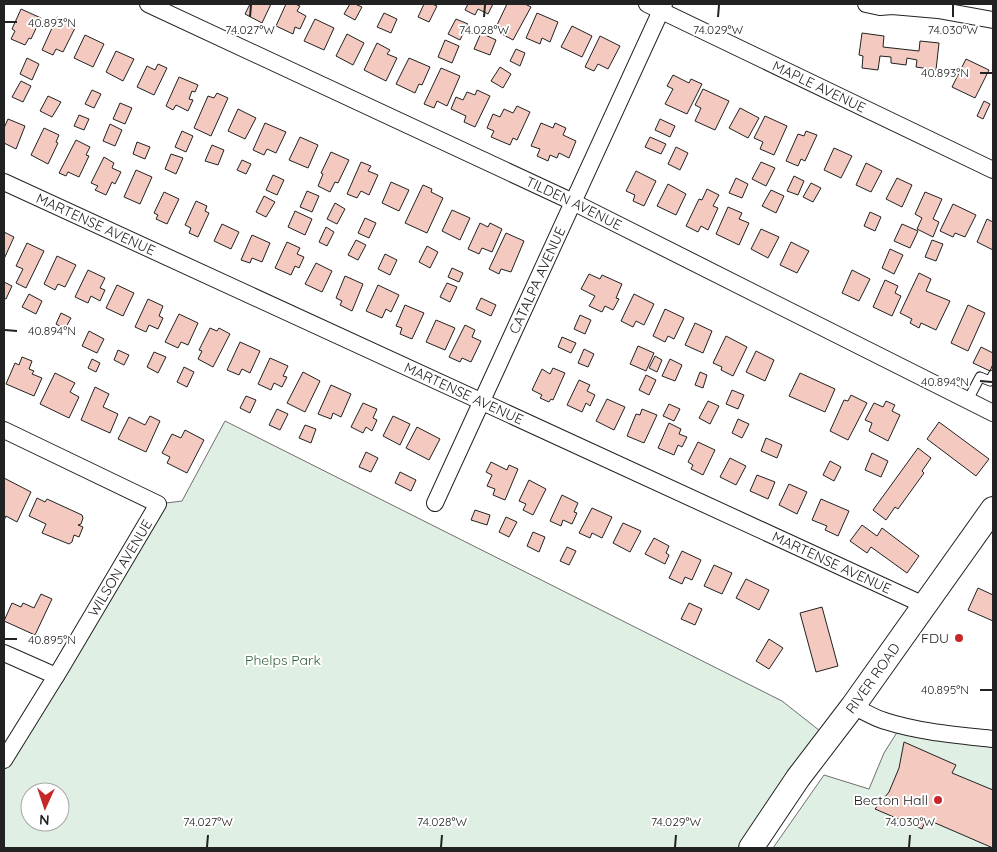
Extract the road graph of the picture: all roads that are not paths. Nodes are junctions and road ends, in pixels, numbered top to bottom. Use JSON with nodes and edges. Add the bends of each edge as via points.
{"nodes":[{"id":1,"x":148,"y":4,"type":"edge"},
{"id":2,"x":866,"y":4,"type":"edge"},
{"id":3,"x":657,"y":6,"type":"edge"},
{"id":4,"x":993,"y":20,"type":"edge"},
{"id":5,"x":993,"y":170,"type":"edge"},
{"id":6,"x":4,"y":182,"type":"edge"},
{"id":7,"x":573,"y":202,"type":"junction"},
{"id":8,"x":993,"y":375,"type":"edge"},
{"id":9,"x":968,"y":400,"type":"junction"},
{"id":10,"x":481,"y":401,"type":"junction"},
{"id":11,"x":993,"y":413,"type":"edge"},
{"id":12,"x":4,"y":430,"type":"edge"},
{"id":13,"x":435,"y":503,"type":"dead end"},
{"id":14,"x":990,"y":520,"type":"edge"},
{"id":15,"x":924,"y":605,"type":"junction"},
{"id":16,"x":4,"y":653,"type":"edge"},
{"id":17,"x":56,"y":676,"type":"junction"},
{"id":18,"x":853,"y":706,"type":"junction"},
{"id":19,"x":993,"y":739,"type":"edge"},
{"id":20,"x":4,"y":760,"type":"edge"},
{"id":21,"x":751,"y":848,"type":"edge"}],
"edges":[{"from":1,"to":7,"type":"street","name":"TILDEN AVENUE"},
{"from":2,"to":4,"type":"street","via":[[938,10]]},
{"from":3,"to":5,"type":"street","name":"MAPLE AVENUE"},
{"from":3,"to":7,"type":"street","name":"CATALPA AVENUE"},
{"from":6,"to":10,"type":"street","name":"MARTENSE AVENUE"},
{"from":7,"to":9,"type":"street","name":"TILDEN AVENUE"},
{"from":7,"to":10,"type":"street","name":"CATALPA AVENUE"},
{"from":8,"to":9,"type":"lane","via":[[990,382],[980,377]]},
{"from":9,"to":11,"type":"street","name":"TILDEN AVENUE"},
{"from":10,"to":13,"type":"street","name":"CATALPA AVENUE"},
{"from":10,"to":15,"type":"street","name":"MARTENSE AVENUE"},
{"from":12,"to":17,"type":"street","name":"WILSON AVENUE","via":[[158,504]]},
{"from":14,"to":15,"type":"main road","name":"RIVER ROAD"},
{"from":15,"to":18,"type":"main road","name":"RIVER ROAD"},
{"from":16,"to":17,"type":"street"},
{"from":17,"to":20,"type":"street","name":"WILSON AVENUE"},
{"from":18,"to":19,"type":"street","via":[[901,726]]},
{"from":18,"to":21,"type":"main road","name":"RIVER ROAD","via":[[798,778]]}]}
